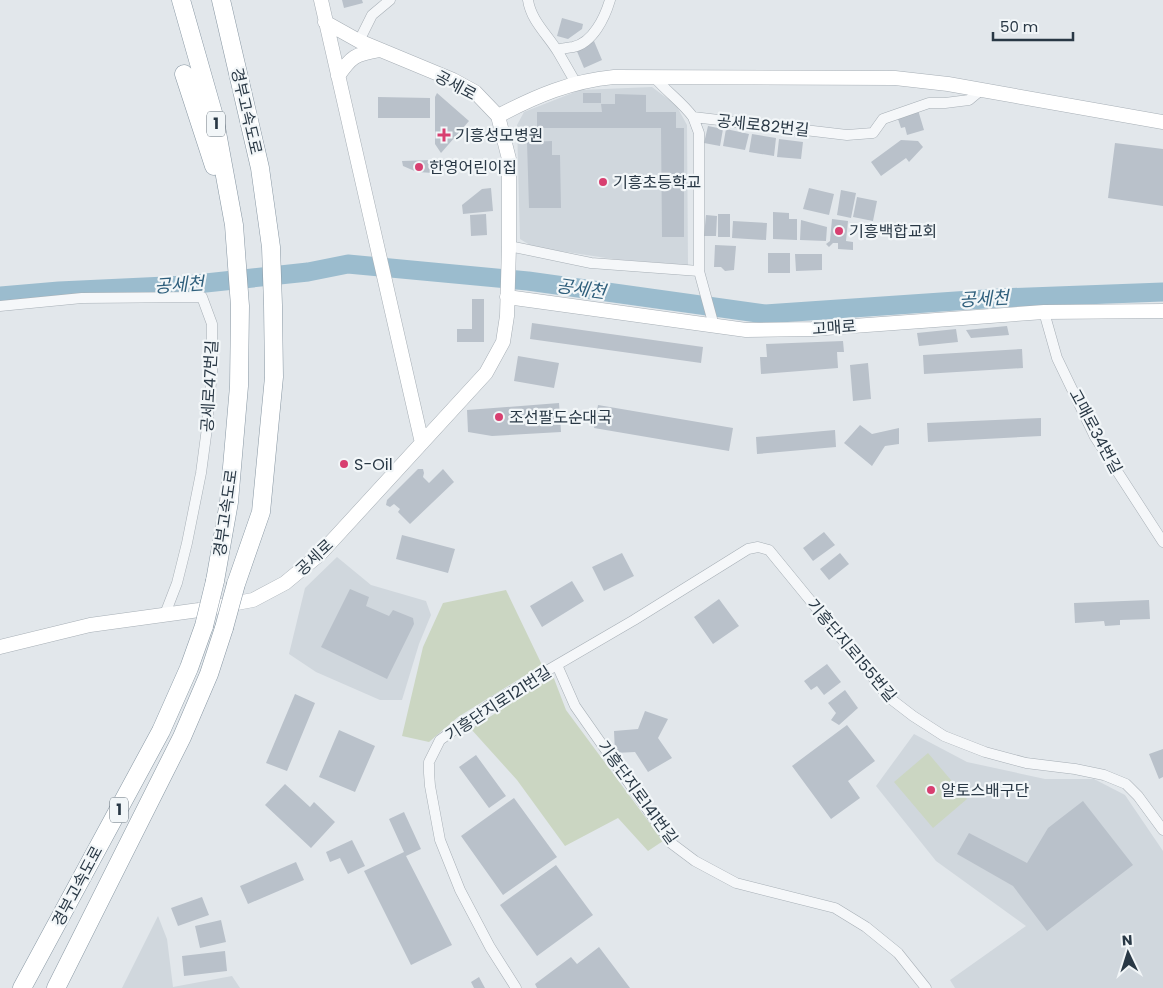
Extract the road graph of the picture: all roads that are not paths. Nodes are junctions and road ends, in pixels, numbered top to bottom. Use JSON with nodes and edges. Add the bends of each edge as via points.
{"nodes":[{"id":1,"x":181,"y":0,"type":"edge"},
{"id":2,"x":221,"y":0,"type":"edge"},
{"id":3,"x":321,"y":0,"type":"edge"},
{"id":4,"x":390,"y":0,"type":"edge"},
{"id":5,"x":528,"y":0,"type":"edge"},
{"id":6,"x":610,"y":0,"type":"edge"},
{"id":7,"x":325,"y":22,"type":"junction"},
{"id":8,"x":359,"y":42,"type":"junction"},
{"id":9,"x":379,"y":50,"type":"junction"},
{"id":10,"x":557,"y":50,"type":"junction"},
{"id":11,"x":184,"y":74,"type":"dead end"},
{"id":12,"x":338,"y":76,"type":"junction"},
{"id":13,"x":655,"y":78,"type":"junction"},
{"id":14,"x":576,"y":83,"type":"junction"},
{"id":15,"x":981,"y":90,"type":"junction"},
{"id":16,"x":498,"y":116,"type":"junction"},
{"id":17,"x":693,"y":117,"type":"junction"},
{"id":18,"x":1163,"y":122,"type":"edge"},
{"id":19,"x":234,"y":226,"type":"junction"},
{"id":20,"x":509,"y":252,"type":"junction"},
{"id":21,"x":699,"y":271,"type":"junction"},
{"id":22,"x":507,"y":297,"type":"junction"},
{"id":23,"x":0,"y":306,"type":"edge"},
{"id":24,"x":1163,"y":311,"type":"edge"},
{"id":25,"x":1044,"y":312,"type":"junction"},
{"id":26,"x":714,"y":326,"type":"junction"},
{"id":27,"x":422,"y":443,"type":"junction"},
{"id":28,"x":1163,"y":542,"type":"edge"},
{"id":29,"x":165,"y":614,"type":"junction"},
{"id":30,"x":0,"y":647,"type":"edge"},
{"id":31,"x":557,"y":665,"type":"junction"},
{"id":32,"x":1163,"y":830,"type":"edge"},
{"id":33,"x":22,"y":988,"type":"edge"},
{"id":34,"x":56,"y":988,"type":"edge"},
{"id":35,"x":516,"y":988,"type":"edge"},
{"id":36,"x":926,"y":988,"type":"edge"}],
"edges":[{"from":1,"to":19,"type":"highway","name":"경부고속도로","number":"1","via":[[214,116]]},
{"from":2,"to":34,"type":"highway","name":"경부고속도로","number":"1","bridge":true,"via":[[260,168],[271,247],[274,377],[261,512],[209,674],[182,737]]},
{"from":3,"to":7,"type":"street"},
{"from":4,"to":8,"type":"street","via":[[372,15]]},
{"from":5,"to":10,"type":"street","via":[[537,22]]},
{"from":6,"to":10,"type":"street","via":[[602,20],[585,42]]},
{"from":7,"to":8,"type":"street","name":"공세로"},
{"from":7,"to":12,"type":"street"},
{"from":8,"to":9,"type":"street","name":"공세로"},
{"from":9,"to":12,"type":"street","via":[[360,53],[347,62]]},
{"from":9,"to":16,"type":"street","name":"공세로","via":[[475,92]]},
{"from":10,"to":14,"type":"street"},
{"from":11,"to":19,"type":"highway"},
{"from":12,"to":27,"type":"street"},
{"from":13,"to":14,"type":"street","via":[[614,77]]},
{"from":13,"to":15,"type":"street","via":[[895,78]]},
{"from":13,"to":17,"type":"street"},
{"from":14,"to":16,"type":"street","via":[[549,91]]},
{"from":15,"to":17,"type":"street","name":"공세로82번길","via":[[969,100],[929,103],[883,119],[872,133],[847,134]]},
{"from":15,"to":18,"type":"street"},
{"from":16,"to":20,"type":"street","name":"공세로","via":[[509,159]]},
{"from":17,"to":21,"type":"street","name":"공세로82번길","via":[[699,133]]},
{"from":19,"to":33,"type":"highway","name":"경부고속도로","number":"1","bridge":true,"via":[[240,306],[239,386],[229,502],[204,626],[161,731]]},
{"from":20,"to":21,"type":"street","via":[[591,263]]},
{"from":20,"to":22,"type":"street","name":"공세로"},
{"from":21,"to":26,"type":"street","name":"공세로82번길"},
{"from":22,"to":26,"type":"street","name":"고매로"},
{"from":22,"to":27,"type":"street","name":"공세로","via":[[502,342],[486,373]]},
{"from":23,"to":29,"type":"street","name":"공세로47번길","via":[[82,298],[202,297],[212,324],[207,428],[187,543],[177,584]]},
{"from":24,"to":25,"type":"street","name":"고매로"},
{"from":25,"to":26,"type":"street","name":"고매로","via":[[812,329],[746,330]]},
{"from":25,"to":28,"type":"street","name":"고매로34번길","via":[[1057,358],[1095,437]]},
{"from":27,"to":29,"type":"street","name":"공세로","via":[[320,554],[286,584],[253,600]]},
{"from":29,"to":30,"type":"street","name":"공세로","via":[[90,625]]},
{"from":31,"to":32,"type":"street","name":"기흥단지로155번길","via":[[748,549],[758,547],[769,550],[887,696],[913,716],[944,736],[985,752],[1026,763],[1104,774],[1126,784]]},
{"from":31,"to":35,"type":"street","name":"기흥단지로121번길","via":[[495,701],[440,740],[429,762],[440,840],[460,890]]},
{"from":31,"to":36,"type":"street","name":"기흥단지로141번길","via":[[576,706],[672,843],[695,861],[736,883],[835,908],[866,927],[898,953]]}]}
